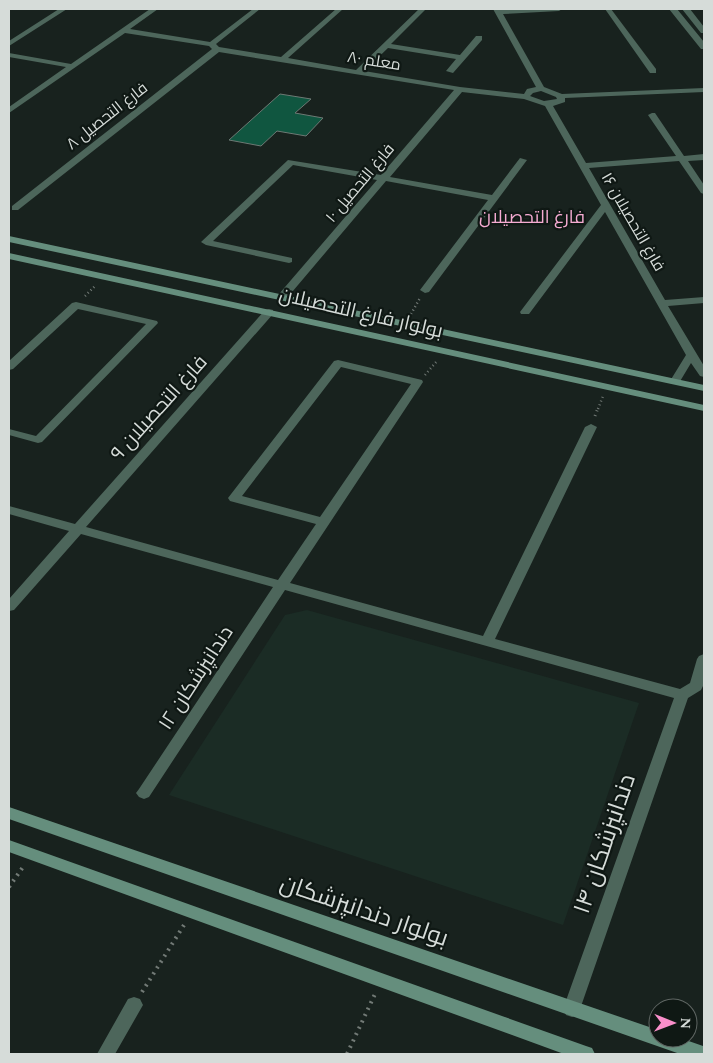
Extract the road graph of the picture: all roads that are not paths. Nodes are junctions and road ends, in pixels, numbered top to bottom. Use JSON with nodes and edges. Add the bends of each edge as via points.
{"nodes":[{"id":1,"x":63,"y":9,"type":"edge"},
{"id":2,"x":154,"y":9,"type":"edge"},
{"id":3,"x":257,"y":9,"type":"edge"},
{"id":4,"x":340,"y":9,"type":"edge"},
{"id":5,"x":423,"y":9,"type":"edge"},
{"id":6,"x":559,"y":9,"type":"edge"},
{"id":7,"x":608,"y":9,"type":"edge"},
{"id":8,"x":672,"y":9,"type":"edge"},
{"id":9,"x":686,"y":9,"type":"edge"},
{"id":10,"x":498,"y":10,"type":"edge"},
{"id":11,"x":123,"y":30,"type":"junction"},
{"id":12,"x":704,"y":31,"type":"edge"},
{"id":13,"x":479,"y":38,"type":"dead end"},
{"id":14,"x":9,"y":44,"type":"edge"},
{"id":15,"x":386,"y":45,"type":"junction"},
{"id":16,"x":214,"y":47,"type":"junction"},
{"id":17,"x":704,"y":47,"type":"edge"},
{"id":18,"x":9,"y":55,"type":"edge"},
{"id":19,"x":462,"y":58,"type":"junction"},
{"id":20,"x":282,"y":60,"type":"junction"},
{"id":21,"x":72,"y":66,"type":"junction"},
{"id":22,"x":450,"y":71,"type":"dead end"},
{"id":23,"x":653,"y":71,"type":"dead end"},
{"id":24,"x":358,"y":72,"type":"junction"},
{"id":25,"x":460,"y":89,"type":"junction"},
{"id":26,"x":541,"y":89,"type":"junction"},
{"id":27,"x":704,"y":90,"type":"edge"},
{"id":28,"x":562,"y":96,"type":"junction"},
{"id":29,"x":526,"y":97,"type":"junction"},
{"id":30,"x":548,"y":104,"type":"junction"},
{"id":31,"x":9,"y":111,"type":"edge"},
{"id":32,"x":652,"y":115,"type":"dead end"},
{"id":33,"x":704,"y":157,"type":"edge"},
{"id":34,"x":682,"y":158,"type":"junction"},
{"id":35,"x":523,"y":160,"type":"dead end"},
{"id":36,"x":584,"y":166,"type":"junction"},
{"id":37,"x":383,"y":178,"type":"junction"},
{"id":38,"x":704,"y":191,"type":"edge"},
{"id":39,"x":494,"y":198,"type":"junction"},
{"id":40,"x":606,"y":205,"type":"junction"},
{"id":41,"x":15,"y":208,"type":"dead end"},
{"id":42,"x":9,"y":239,"type":"edge"},
{"id":43,"x":9,"y":256,"type":"edge"},
{"id":44,"x":290,"y":260,"type":"dead end"},
{"id":45,"x":425,"y":290,"type":"road end"},
{"id":46,"x":283,"y":296,"type":"junction"},
{"id":47,"x":704,"y":300,"type":"edge"},
{"id":48,"x":662,"y":303,"type":"junction"},
{"id":49,"x":269,"y":312,"type":"junction"},
{"id":50,"x":524,"y":312,"type":"dead end"},
{"id":51,"x":691,"y":355,"type":"junction"},
{"id":52,"x":9,"y":367,"type":"edge"},
{"id":53,"x":704,"y":374,"type":"edge"},
{"id":54,"x":675,"y":381,"type":"junction"},
{"id":55,"x":704,"y":388,"type":"edge"},
{"id":56,"x":704,"y":408,"type":"edge"},
{"id":57,"x":590,"y":427,"type":"road end"},
{"id":58,"x":9,"y":432,"type":"edge"},
{"id":59,"x":9,"y":510,"type":"edge"},
{"id":60,"x":323,"y":522,"type":"junction"},
{"id":61,"x":77,"y":528,"type":"junction"},
{"id":62,"x":280,"y":585,"type":"junction"},
{"id":63,"x":9,"y":607,"type":"edge"},
{"id":64,"x":488,"y":642,"type":"junction"},
{"id":65,"x":704,"y":659,"type":"edge"},
{"id":66,"x":682,"y":695,"type":"junction"},
{"id":67,"x":144,"y":793,"type":"dead end"},
{"id":68,"x":9,"y":813,"type":"edge"},
{"id":69,"x":9,"y":846,"type":"edge"},
{"id":70,"x":134,"y":1005,"type":"road end"},
{"id":71,"x":572,"y":1009,"type":"junction"},
{"id":72,"x":106,"y":1054,"type":"edge"},
{"id":73,"x":586,"y":1054,"type":"edge"},
{"id":74,"x":703,"y":1054,"type":"edge"}],
"edges":[{"from":1,"to":14,"type":"street"},
{"from":2,"to":11,"type":"street"},
{"from":3,"to":16,"type":"street","name":"فارغ التحصیل ۸"},
{"from":4,"to":20,"type":"street"},
{"from":5,"to":15,"type":"street"},
{"from":6,"to":10,"type":"street"},
{"from":7,"to":23,"type":"street"},
{"from":8,"to":17,"type":"street"},
{"from":9,"to":12,"type":"street"},
{"from":10,"to":26,"type":"street"},
{"from":11,"to":16,"type":"street","name":"معلم ۸۰"},
{"from":11,"to":21,"type":"street"},
{"from":13,"to":19,"type":"street"},
{"from":15,"to":19,"type":"street"},
{"from":15,"to":24,"type":"street"},
{"from":16,"to":20,"type":"street","name":"معلم ۸۰"},
{"from":16,"to":41,"type":"street","name":"فارغ التحصیل ۸"},
{"from":18,"to":21,"type":"street"},
{"from":19,"to":22,"type":"street"},
{"from":20,"to":24,"type":"street","name":"معلم ۸۰"},
{"from":21,"to":31,"type":"street"},
{"from":24,"to":25,"type":"street","name":"معلم ۸۰"},
{"from":25,"to":29,"type":"street","name":"معلم ۸۰"},
{"from":25,"to":37,"type":"street","name":"فارغ التحصیل ۱۰"},
{"from":26,"to":28,"type":"street"},
{"from":26,"to":29,"type":"street","via":[[530,91]]},
{"from":27,"to":28,"type":"street"},
{"from":28,"to":30,"type":"street","via":[[560,102]]},
{"from":29,"to":30,"type":"street","name":"معلم ۸۰"},
{"from":30,"to":36,"type":"street","name":"فارغ التحصیلان ۱۶"},
{"from":32,"to":34,"type":"street"},
{"from":33,"to":34,"type":"street"},
{"from":34,"to":36,"type":"street"},
{"from":34,"to":38,"type":"street"},
{"from":35,"to":39,"type":"street"},
{"from":36,"to":40,"type":"street","name":"فارغ التحصیلان ۱۶"},
{"from":37,"to":39,"type":"street"},
{"from":37,"to":44,"type":"street","via":[[291,162],[206,242]]},
{"from":37,"to":46,"type":"street","name":"فارغ التحصیل ۱۰"},
{"from":39,"to":45,"type":"street"},
{"from":40,"to":48,"type":"street","name":"فارغ التحصیلان ۱۶"},
{"from":40,"to":50,"type":"street"},
{"from":42,"to":46,"type":"main road","name":"بولوار فارغ التحصیلان"},
{"from":43,"to":49,"type":"main road","name":"بولوار فارغ التحصیلان"},
{"from":46,"to":49,"type":"main road"},
{"from":46,"to":54,"type":"main road","name":"بولوار فارغ التحصیلان"},
{"from":47,"to":48,"type":"street"},
{"from":48,"to":51,"type":"street","name":"فارغ التحصیلان ۱۶"},
{"from":49,"to":56,"type":"main road","name":"بولوار فارغ التحصیلان"},
{"from":49,"to":61,"type":"street","name":"فارغ التحصیلان ۹"},
{"from":51,"to":53,"type":"street","name":"فارغ التحصیلان ۱۶"},
{"from":51,"to":54,"type":"street"},
{"from":52,"to":58,"type":"street","via":[[76,305],[153,323],[38,440]]},
{"from":54,"to":55,"type":"main road","name":"بولوار فارغ التحصیلان"},
{"from":57,"to":64,"type":"street"},
{"from":59,"to":61,"type":"street"},
{"from":60,"to":60,"type":"street","name":"دندانپزشکان ۱۲","via":[[418,382],[338,363],[234,498]]},
{"from":60,"to":62,"type":"street","name":"دندانپزشکان ۱۲"},
{"from":61,"to":62,"type":"street"},
{"from":61,"to":63,"type":"street","name":"فارغ التحصیلان ۹"},
{"from":62,"to":64,"type":"street"},
{"from":62,"to":67,"type":"street","name":"دندانپزشکان ۱۲"},
{"from":64,"to":66,"type":"street"},
{"from":65,"to":66,"type":"street","via":[[696,686]]},
{"from":66,"to":71,"type":"street","name":"دندانپزشکان ۱۴"},
{"from":68,"to":71,"type":"main road","name":"بولوار دندانپزشکان"},
{"from":69,"to":73,"type":"main road"},
{"from":70,"to":72,"type":"street"},
{"from":71,"to":74,"type":"main road","name":"بولوار دندانپزشکان"}]}
